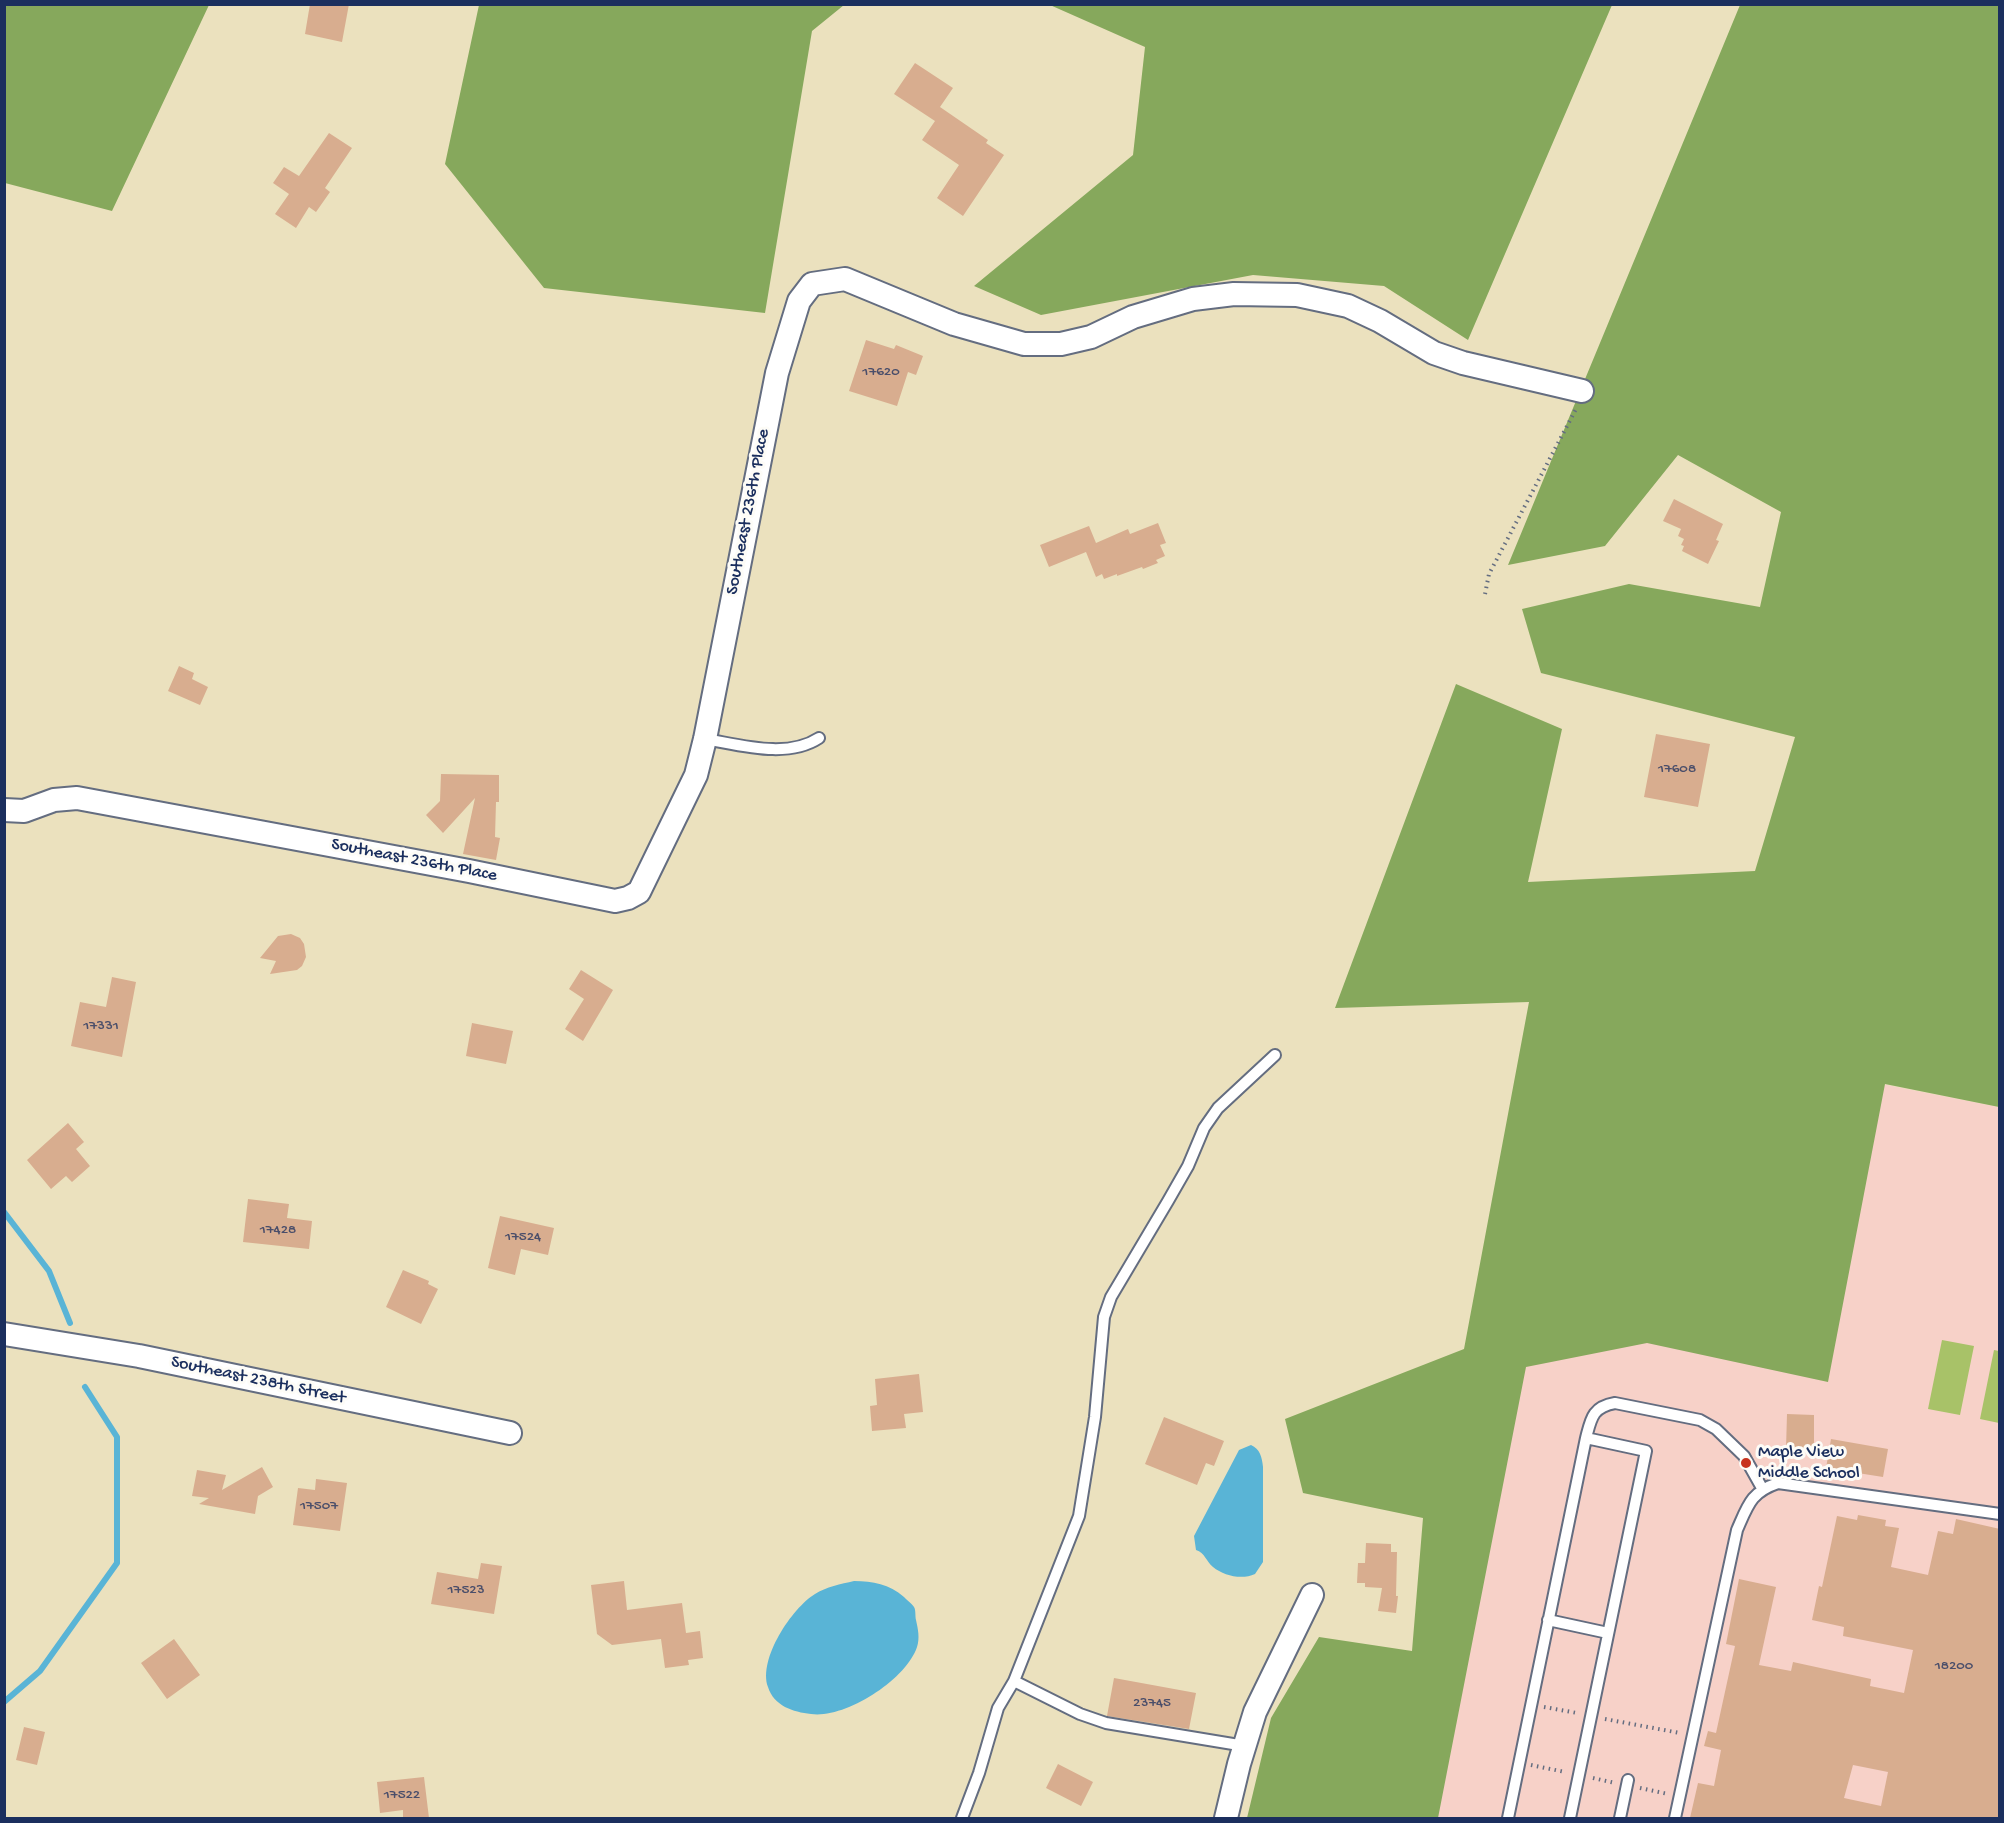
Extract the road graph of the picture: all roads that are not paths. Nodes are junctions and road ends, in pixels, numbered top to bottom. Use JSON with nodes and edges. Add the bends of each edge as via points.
{"nodes":[{"id":1,"x":1582,"y":392,"type":"road end"},
{"id":2,"x":819,"y":738,"type":"dead end"},
{"id":3,"x":705,"y":739,"type":"junction"},
{"id":4,"x":4,"y":810,"type":"edge"},
{"id":5,"x":1275,"y":1055,"type":"dead end"},
{"id":6,"x":4,"y":1334,"type":"edge"},
{"id":7,"x":510,"y":1433,"type":"dead end"},
{"id":8,"x":1586,"y":1438,"type":"junction"},
{"id":9,"x":1762,"y":1488,"type":"junction"},
{"id":10,"x":2000,"y":1514,"type":"edge"},
{"id":11,"x":1312,"y":1595,"type":"dead end"},
{"id":12,"x":1548,"y":1620,"type":"junction"},
{"id":13,"x":1608,"y":1633,"type":"junction"},
{"id":14,"x":1014,"y":1681,"type":"junction"},
{"id":15,"x":1245,"y":1746,"type":"junction"},
{"id":16,"x":1628,"y":1783,"type":"road end"},
{"id":17,"x":962,"y":1818,"type":"edge"},
{"id":18,"x":1226,"y":1818,"type":"edge"},
{"id":19,"x":1508,"y":1818,"type":"edge"},
{"id":20,"x":1570,"y":1818,"type":"edge"},
{"id":21,"x":1620,"y":1818,"type":"edge"},
{"id":22,"x":1675,"y":1818,"type":"edge"}],
"edges":[{"from":1,"to":3,"type":"street","name":"Southeast 236th Place","via":[[1463,363],[1434,353],[1348,306],[1297,295],[1234,294],[1193,299],[1133,317],[1091,337],[1062,344],[1024,344],[954,324],[845,279],[812,284],[799,301],[777,373]]},
{"from":2,"to":3,"type":"lane","via":[[796,748],[756,748]]},
{"from":3,"to":4,"type":"street","name":"Southeast 236th Place","via":[[696,775],[639,892],[615,901],[77,798],[54,800],[24,811]]},
{"from":5,"to":14,"type":"lane","via":[[1218,1108],[1204,1128],[1188,1166],[1112,1297],[1104,1317],[1095,1417],[1079,1516]]},
{"from":6,"to":7,"type":"street","name":"Southeast 238th Street","via":[[139,1356]]},
{"from":8,"to":9,"type":"lane","via":[[1591,1418],[1603,1405],[1615,1403],[1700,1420],[1716,1429],[1744,1456]]},
{"from":8,"to":12,"type":"lane"},
{"from":8,"to":13,"type":"lane","via":[[1646,1450]]},
{"from":9,"to":10,"type":"lane","via":[[1778,1483]]},
{"from":9,"to":22,"type":"lane","via":[[1750,1501],[1737,1530]]},
{"from":11,"to":15,"type":"street","via":[[1255,1712]]},
{"from":12,"to":13,"type":"lane"},
{"from":12,"to":19,"type":"lane"},
{"from":13,"to":20,"type":"lane"},
{"from":14,"to":15,"type":"lane","via":[[1106,1723]]},
{"from":14,"to":17,"type":"lane","via":[[998,1707]]},
{"from":15,"to":18,"type":"street"},
{"from":16,"to":21,"type":"lane"}]}
